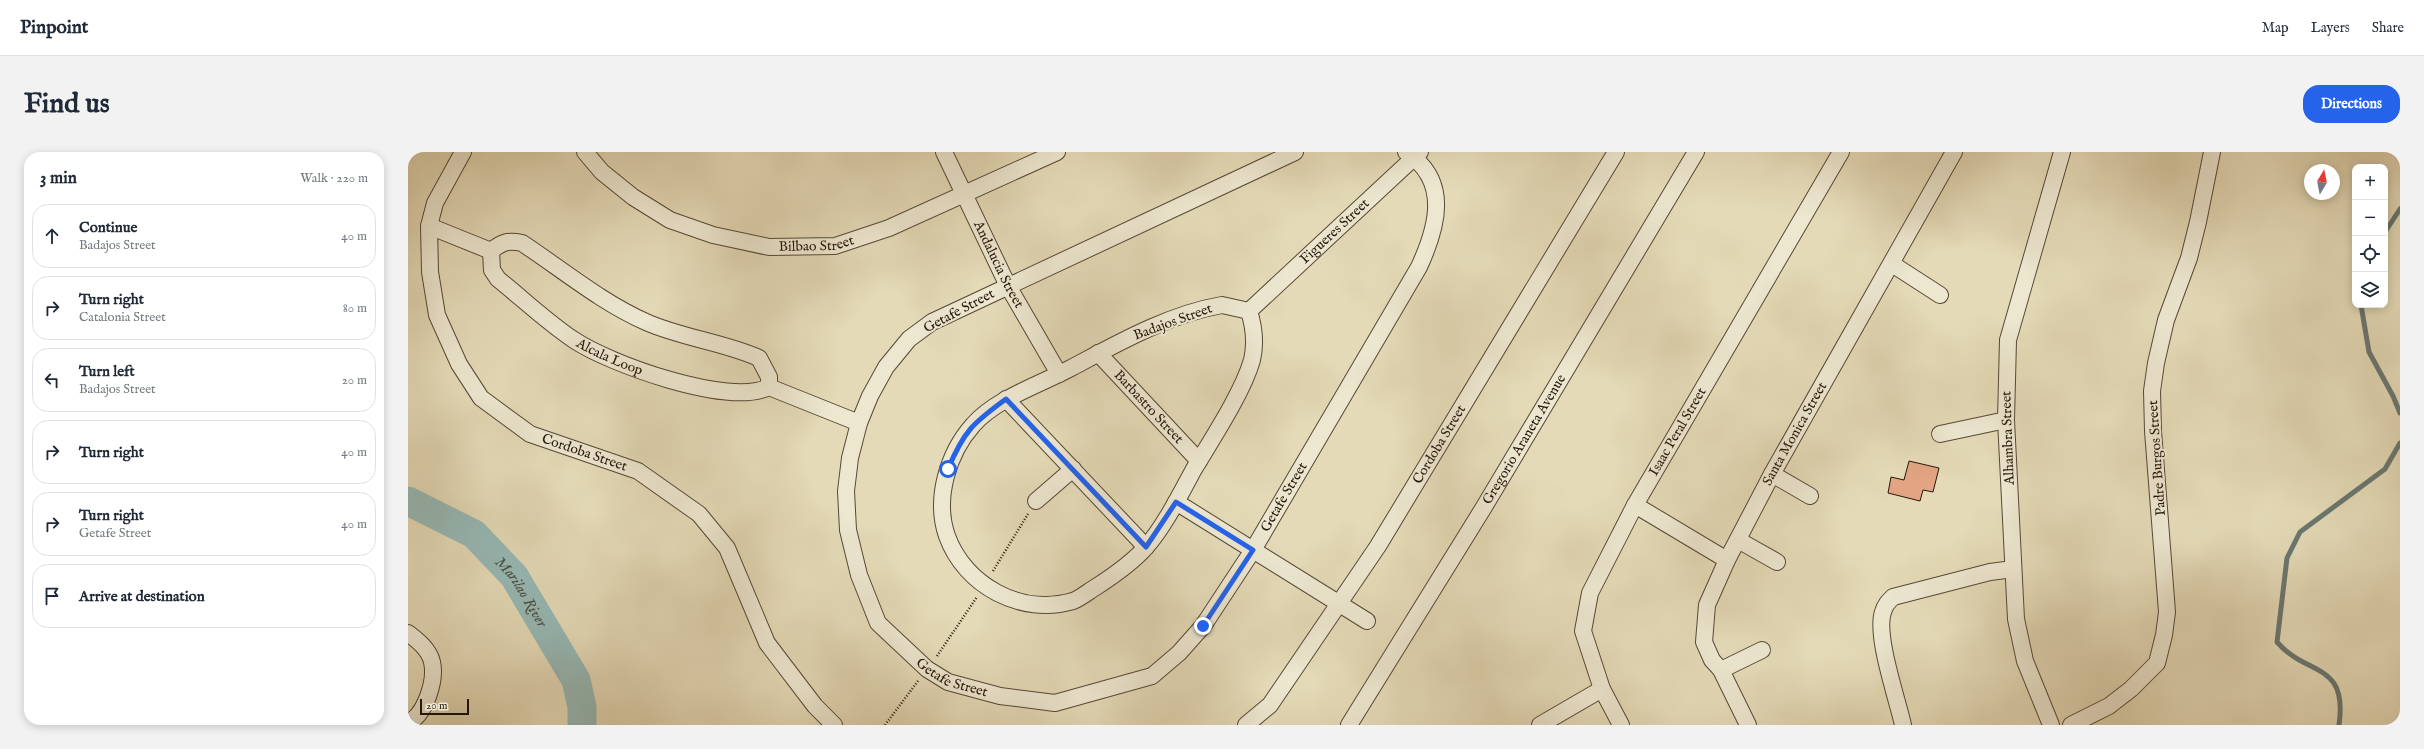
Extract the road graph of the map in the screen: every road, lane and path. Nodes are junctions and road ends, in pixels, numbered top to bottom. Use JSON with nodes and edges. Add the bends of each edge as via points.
{"nodes":[{"id":1,"x":463,"y":152,"type":"edge"},
{"id":2,"x":585,"y":152,"type":"edge"},
{"id":3,"x":944,"y":152,"type":"edge"},
{"id":4,"x":1057,"y":152,"type":"edge"},
{"id":5,"x":1295,"y":152,"type":"edge"},
{"id":6,"x":1616,"y":152,"type":"edge"},
{"id":7,"x":1696,"y":152,"type":"edge"},
{"id":8,"x":1841,"y":152,"type":"edge"},
{"id":9,"x":1954,"y":152,"type":"edge"},
{"id":10,"x":2062,"y":152,"type":"edge"},
{"id":11,"x":2212,"y":152,"type":"edge"},
{"id":12,"x":1414,"y":154,"type":"edge"},
{"id":13,"x":964,"y":192,"type":"junction"},
{"id":14,"x":429,"y":226,"type":"junction"},
{"id":15,"x":491,"y":251,"type":"junction"},
{"id":16,"x":1892,"y":264,"type":"junction"},
{"id":17,"x":1008,"y":286,"type":"junction"},
{"id":18,"x":1940,"y":295,"type":"dead end"},
{"id":19,"x":1249,"y":311,"type":"junction"},
{"id":20,"x":1098,"y":353,"type":"junction"},
{"id":21,"x":1059,"y":374,"type":"junction"},
{"id":22,"x":769,"y":387,"type":"junction"},
{"id":23,"x":1006,"y":399,"type":"junction"},
{"id":24,"x":2006,"y":420,"type":"junction"},
{"id":25,"x":859,"y":423,"type":"junction"},
{"id":26,"x":1940,"y":434,"type":"dead end"},
{"id":27,"x":1199,"y":461,"type":"junction"},
{"id":28,"x":1072,"y":469,"type":"junction"},
{"id":29,"x":1772,"y":474,"type":"junction"},
{"id":30,"x":1810,"y":496,"type":"dead end"},
{"id":31,"x":1036,"y":501,"type":"joint"},
{"id":32,"x":1176,"y":502,"type":"junction"},
{"id":33,"x":1635,"y":505,"type":"junction"},
{"id":34,"x":1738,"y":540,"type":"junction"},
{"id":35,"x":1146,"y":547,"type":"junction"},
{"id":36,"x":1253,"y":550,"type":"junction"},
{"id":37,"x":1727,"y":560,"type":"junction"},
{"id":38,"x":1777,"y":562,"type":"dead end"},
{"id":39,"x":2013,"y":569,"type":"junction"},
{"id":40,"x":984,"y":587,"type":"junction"},
{"id":41,"x":1339,"y":604,"type":"junction"},
{"id":42,"x":1367,"y":621,"type":"dead end"},
{"id":43,"x":408,"y":633,"type":"edge"},
{"id":44,"x":1762,"y":650,"type":"dead end"},
{"id":45,"x":927,"y":669,"type":"junction"},
{"id":46,"x":1721,"y":670,"type":"junction"},
{"id":47,"x":1602,"y":688,"type":"junction"},
{"id":48,"x":408,"y":722,"type":"edge"},
{"id":49,"x":834,"y":725,"type":"edge"},
{"id":50,"x":885,"y":725,"type":"edge"},
{"id":51,"x":1246,"y":725,"type":"edge"},
{"id":52,"x":1349,"y":725,"type":"edge"},
{"id":53,"x":1540,"y":725,"type":"edge"},
{"id":54,"x":1621,"y":725,"type":"edge"},
{"id":55,"x":1748,"y":725,"type":"edge"},
{"id":56,"x":1903,"y":725,"type":"edge"},
{"id":57,"x":2051,"y":725,"type":"edge"},
{"id":58,"x":2071,"y":725,"type":"edge"}],
"edges":[{"from":1,"to":14,"type":"street","name":"Cordoba Street","via":[[435,203]]},
{"from":2,"to":13,"type":"street","name":"Bilbao Street","via":[[607,176],[633,197],[670,220],[713,234],[769,247],[835,246],[889,228]]},
{"from":3,"to":13,"type":"street","name":"Andalucia Street"},
{"from":4,"to":13,"type":"street","name":"Bilbao Street"},
{"from":5,"to":17,"type":"street","name":"Getafe Street"},
{"from":6,"to":41,"type":"street","name":"Cordoba Street","via":[[1378,546]]},
{"from":7,"to":52,"type":"street","name":"Gregorio Araneta Avenue","via":[[1484,507]]},
{"from":8,"to":33,"type":"street","name":"Isaac Peral Street"},
{"from":9,"to":16,"type":"street","name":"Santa Monica Street"},
{"from":10,"to":24,"type":"street","name":"Alhambra Street","via":[[2008,340]]},
{"from":11,"to":58,"type":"street","name":"Padre Burgos Street","via":[[2191,251],[2166,320],[2152,391],[2167,612],[2164,635],[2157,663],[2131,689],[2109,706]]},
{"from":12,"to":19,"type":"street","name":"Figueres Street"},
{"from":12,"to":36,"type":"street","name":"Getafe Street","via":[[1429,176],[1436,202],[1436,224],[1430,242],[1419,267]]},
{"from":13,"to":17,"type":"street","name":"Andalucia Street"},
{"from":14,"to":15,"type":"street"},
{"from":14,"to":49,"type":"street","name":"Cordoba Street","via":[[430,272],[437,315],[459,364],[481,398],[530,434],[638,471],[699,514],[727,548],[767,643],[815,706]]},
{"from":15,"to":22,"type":"street","via":[[503,242],[522,243],[600,296],[644,321],[680,336],[759,358],[769,377]]},
{"from":15,"to":22,"type":"street","name":"Alcala Loop","via":[[492,270],[498,279],[574,340],[616,361],[670,380],[735,394],[759,392]]},
{"from":16,"to":18,"type":"street"},
{"from":16,"to":29,"type":"street","name":"Santa Monica Street","via":[[1820,385]]},
{"from":17,"to":21,"type":"street","name":"Andalucia Street"},
{"from":17,"to":25,"type":"street","name":"Getafe Street","via":[[932,322],[909,339],[886,367]]},
{"from":19,"to":20,"type":"street","name":"Badajos Street","via":[[1222,305],[1206,308],[1151,328]]},
{"from":19,"to":27,"type":"street","name":"Badajos Street","via":[[1254,338],[1252,359],[1245,378]]},
{"from":20,"to":21,"type":"street","name":"Badajos Street"},
{"from":20,"to":27,"type":"street","name":"Barbastro Street"},
{"from":21,"to":23,"type":"street","name":"Badajos Street"},
{"from":22,"to":25,"type":"street"},
{"from":23,"to":28,"type":"street"},
{"from":23,"to":40,"type":"street","name":"Badajos Street","via":[[974,423],[958,445],[948,469],[942,507],[947,536],[964,565]]},
{"from":24,"to":26,"type":"street"},
{"from":24,"to":39,"type":"street","name":"Alhambra Street"},
{"from":25,"to":45,"type":"street","name":"Getafe Street","via":[[850,458],[846,491],[848,530],[859,575],[878,623]]},
{"from":27,"to":32,"type":"street","name":"Badajos Street"},
{"from":28,"to":31,"type":"street"},
{"from":28,"to":35,"type":"street"},
{"from":29,"to":30,"type":"street"},
{"from":29,"to":34,"type":"street","name":"Santa Monica Street"},
{"from":31,"to":40,"type":"path"},
{"from":32,"to":35,"type":"street","name":"Badajos Street"},
{"from":32,"to":36,"type":"street"},
{"from":33,"to":37,"type":"street"},
{"from":33,"to":47,"type":"street","name":"Isaac Peral Street","via":[[1590,593],[1583,632]]},
{"from":34,"to":37,"type":"street","name":"Santa Monica Street"},
{"from":34,"to":38,"type":"street"},
{"from":35,"to":40,"type":"street","name":"Badajos Street","via":[[1105,581],[1074,600],[1038,605],[1011,599]]},
{"from":36,"to":41,"type":"street"},
{"from":36,"to":45,"type":"street","name":"Getafe Street","via":[[1203,626],[1179,653],[1152,676],[1055,703],[1000,696],[948,682]]},
{"from":37,"to":46,"type":"street","name":"Santa Monica Street","via":[[1707,606],[1704,627],[1704,642],[1712,660]]},
{"from":39,"to":56,"type":"street","via":[[1990,572],[1893,597],[1886,603],[1882,613],[1883,641]]},
{"from":39,"to":57,"type":"street","name":"Alhambra Street","via":[[2016,620],[2025,661]]},
{"from":40,"to":45,"type":"path"},
{"from":41,"to":42,"type":"street"},
{"from":41,"to":51,"type":"street","name":"Cordoba Street","via":[[1270,705]]},
{"from":43,"to":48,"type":"street","via":[[421,643],[432,662],[427,703]]},
{"from":44,"to":46,"type":"street"},
{"from":45,"to":50,"type":"path"},
{"from":46,"to":55,"type":"street","name":"Santa Monica Street"},
{"from":47,"to":53,"type":"street"},
{"from":47,"to":54,"type":"street","name":"Isaac Peral Street"}]}
